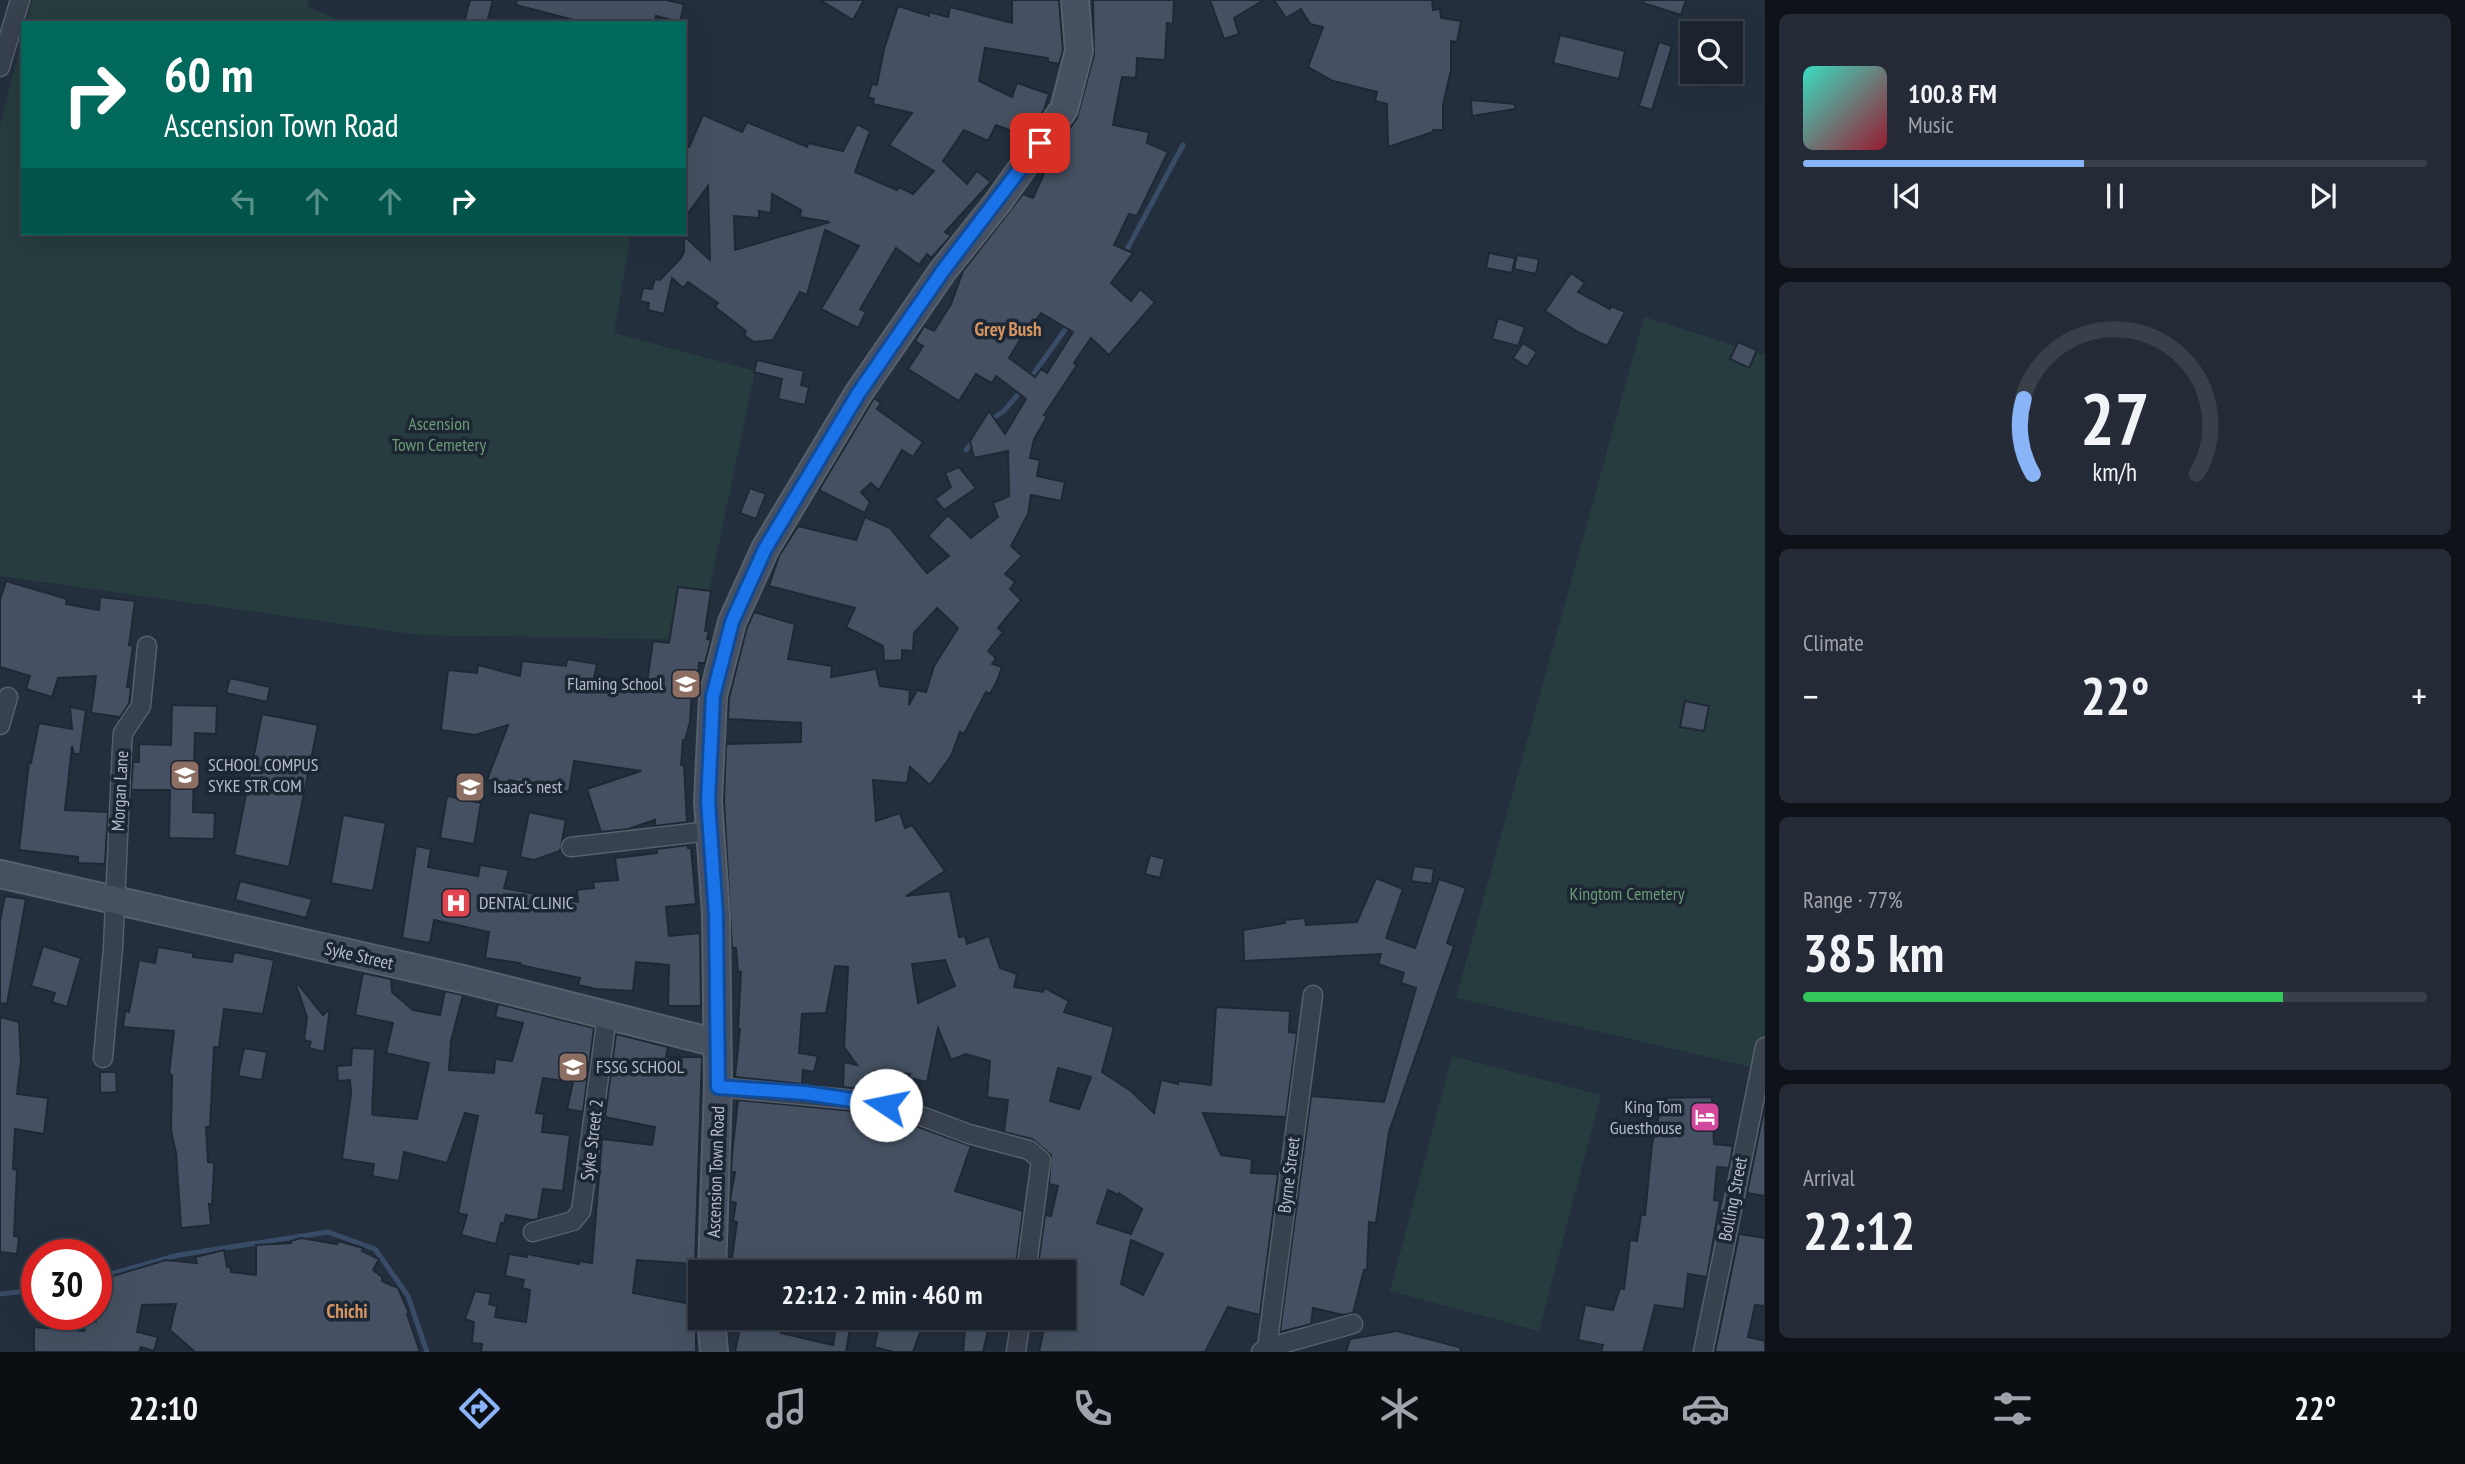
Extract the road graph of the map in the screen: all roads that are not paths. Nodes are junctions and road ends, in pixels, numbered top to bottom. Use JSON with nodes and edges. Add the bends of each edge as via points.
{"nodes":[{"id":1,"x":20,"y":0,"type":"edge"},
{"id":2,"x":1075,"y":0,"type":"edge"},
{"id":3,"x":0,"y":65,"type":"edge"},
{"id":4,"x":147,"y":646,"type":"dead end"},
{"id":5,"x":8,"y":697,"type":"dead end"},
{"id":6,"x":0,"y":725,"type":"edge"},
{"id":7,"x":710,"y":831,"type":"junction"},
{"id":8,"x":571,"y":847,"type":"dead end"},
{"id":9,"x":0,"y":874,"type":"edge"},
{"id":10,"x":114,"y":900,"type":"junction"},
{"id":11,"x":1313,"y":995,"type":"dead end"},
{"id":12,"x":607,"y":1016,"type":"junction"},
{"id":13,"x":717,"y":1043,"type":"junction"},
{"id":14,"x":1765,"y":1047,"type":"edge"},
{"id":15,"x":103,"y":1058,"type":"dead end"},
{"id":16,"x":718,"y":1087,"type":"junction"},
{"id":17,"x":533,"y":1232,"type":"dead end"},
{"id":18,"x":712,"y":1260,"type":"edge"},
{"id":19,"x":1028,"y":1260,"type":"edge"},
{"id":20,"x":1353,"y":1324,"type":"dead end"},
{"id":21,"x":712,"y":1330,"type":"edge"},
{"id":22,"x":1019,"y":1330,"type":"edge"},
{"id":23,"x":1264,"y":1350,"type":"edge"},
{"id":24,"x":714,"y":1352,"type":"edge"},
{"id":25,"x":1016,"y":1352,"type":"edge"},
{"id":26,"x":1703,"y":1352,"type":"edge"}],
"edges":[{"from":1,"to":3,"type":"street"},
{"from":2,"to":7,"type":"main road","name":"Ascension Town Road","via":[[1079,51],[1064,109],[858,394],[765,549],[732,622],[713,696]]},
{"from":4,"to":10,"type":"street","name":"Morgan Lane","via":[[141,706],[123,733],[121,747]]},
{"from":5,"to":6,"type":"street"},
{"from":7,"to":8,"type":"street"},
{"from":7,"to":13,"type":"main road","name":"Ascension Town Road"},
{"from":9,"to":10,"type":"main road","name":"Syke Street"},
{"from":10,"to":12,"type":"main road","name":"Syke Street"},
{"from":10,"to":15,"type":"street","name":"Morgan Lane"},
{"from":11,"to":23,"type":"street","name":"Byrne Street"},
{"from":12,"to":13,"type":"main road","name":"Syke Street"},
{"from":12,"to":17,"type":"street","name":"Syke Street 2","via":[[581,1212],[573,1221]]},
{"from":13,"to":16,"type":"main road","name":"Ascension Town Road"},
{"from":14,"to":26,"type":"street","name":"Bolling Street"},
{"from":16,"to":18,"type":"main road","name":"Ascension Town Road"},
{"from":16,"to":19,"type":"street","via":[[866,1101],[1029,1150],[1041,1160]]},
{"from":20,"to":23,"type":"street"},
{"from":21,"to":24,"type":"main road"},
{"from":22,"to":25,"type":"street"}]}
